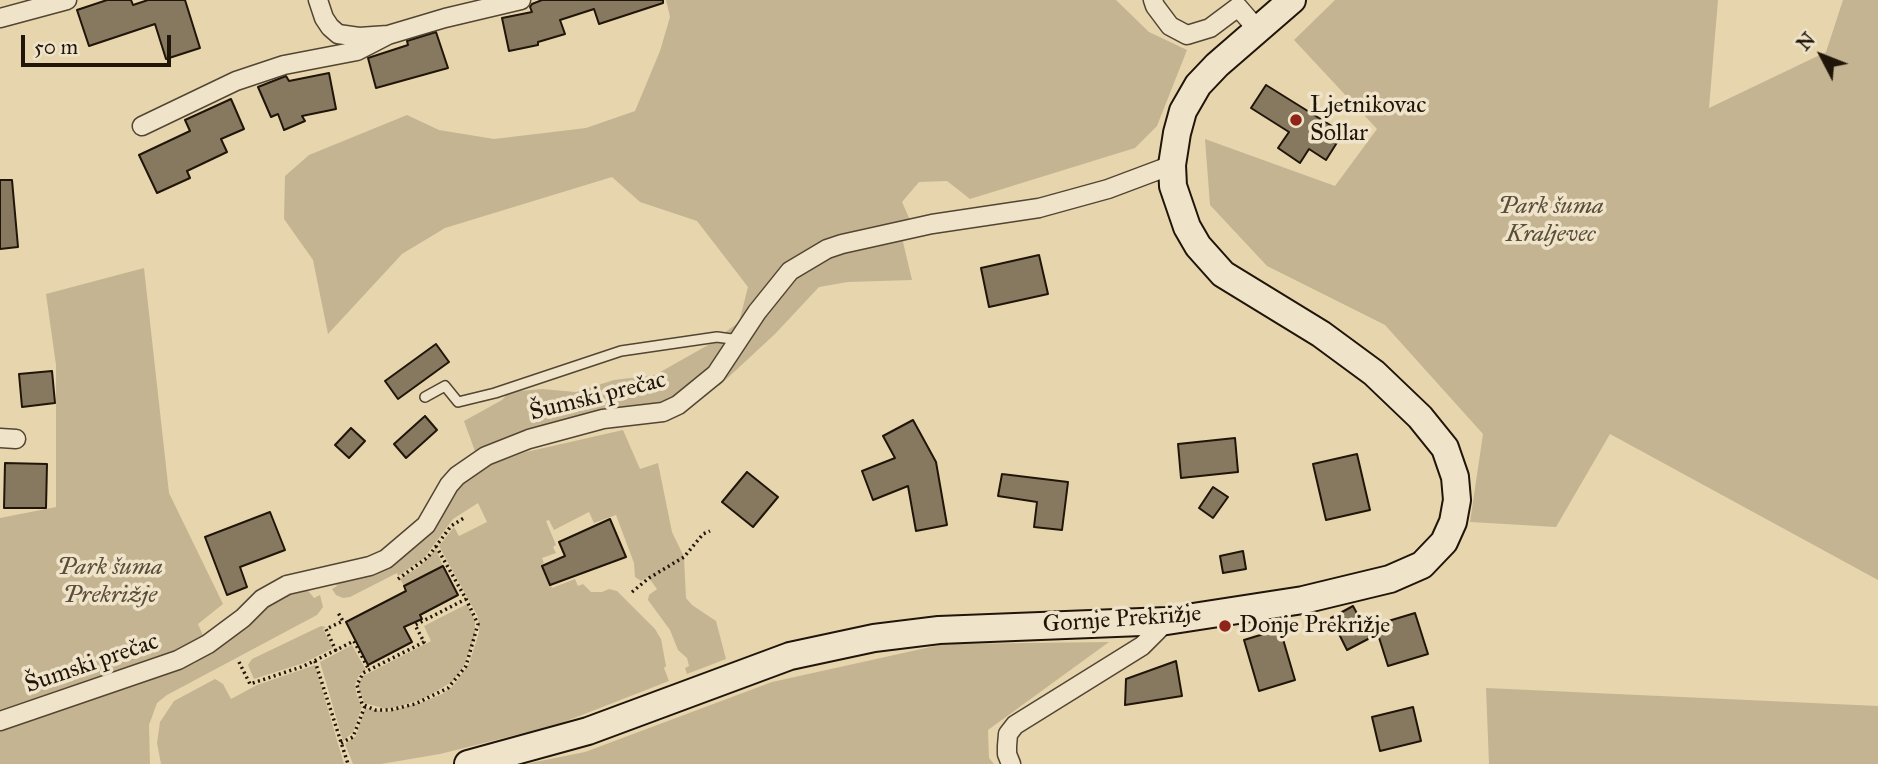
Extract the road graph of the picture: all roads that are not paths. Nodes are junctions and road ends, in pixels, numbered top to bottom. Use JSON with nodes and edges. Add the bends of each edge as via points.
{"nodes":[{"id":1,"x":67,"y":0,"type":"edge"},
{"id":2,"x":318,"y":0,"type":"edge"},
{"id":3,"x":521,"y":0,"type":"edge"},
{"id":4,"x":1153,"y":0,"type":"edge"},
{"id":5,"x":1292,"y":0,"type":"edge"},
{"id":6,"x":0,"y":18,"type":"edge"},
{"id":7,"x":1257,"y":29,"type":"junction"},
{"id":8,"x":388,"y":35,"type":"junction"},
{"id":9,"x":142,"y":126,"type":"dead end"},
{"id":10,"x":1172,"y":165,"type":"junction"},
{"id":11,"x":738,"y":340,"type":"junction"},
{"id":12,"x":425,"y":397,"type":"dead end"},
{"id":13,"x":1167,"y":621,"type":"junction"},
{"id":14,"x":0,"y":721,"type":"edge"},
{"id":15,"x":468,"y":764,"type":"edge"},
{"id":16,"x":1011,"y":764,"type":"edge"}],
"edges":[{"from":1,"to":6,"type":"street"},
{"from":2,"to":8,"type":"street","via":[[324,18],[338,34]]},
{"from":3,"to":8,"type":"street"},
{"from":4,"to":7,"type":"street","via":[[1170,26],[1187,35],[1210,28],[1238,7]]},
{"from":5,"to":7,"type":"street","name":"Gornje Prekrižje"},
{"from":7,"to":10,"type":"street","name":"Gornje Prekrižje","via":[[1198,85],[1184,111]]},
{"from":8,"to":9,"type":"street","via":[[357,51],[284,65],[236,81]]},
{"from":10,"to":11,"type":"street","name":"Šumski prečac","via":[[1039,208],[932,224],[827,249],[790,271]]},
{"from":10,"to":13,"type":"street","name":"Gornje Prekrižje","via":[[1173,186],[1198,246],[1223,274],[1321,334],[1374,373],[1411,408],[1446,448],[1457,500],[1444,542],[1422,565],[1390,579],[1303,600]]},
{"from":11,"to":12,"type":"lane","via":[[717,337],[621,351],[458,402],[445,386]]},
{"from":11,"to":14,"type":"street","name":"Šumski prečac","via":[[716,374],[663,412],[603,419],[486,456],[457,476],[426,525],[386,559],[287,585],[262,599],[208,645],[178,660]]},
{"from":13,"to":15,"type":"street","name":"Gornje Prekrižje","via":[[939,630],[874,638],[790,656],[588,731]]},
{"from":13,"to":16,"type":"street","via":[[1142,646],[1014,725],[1006,746]]}]}
